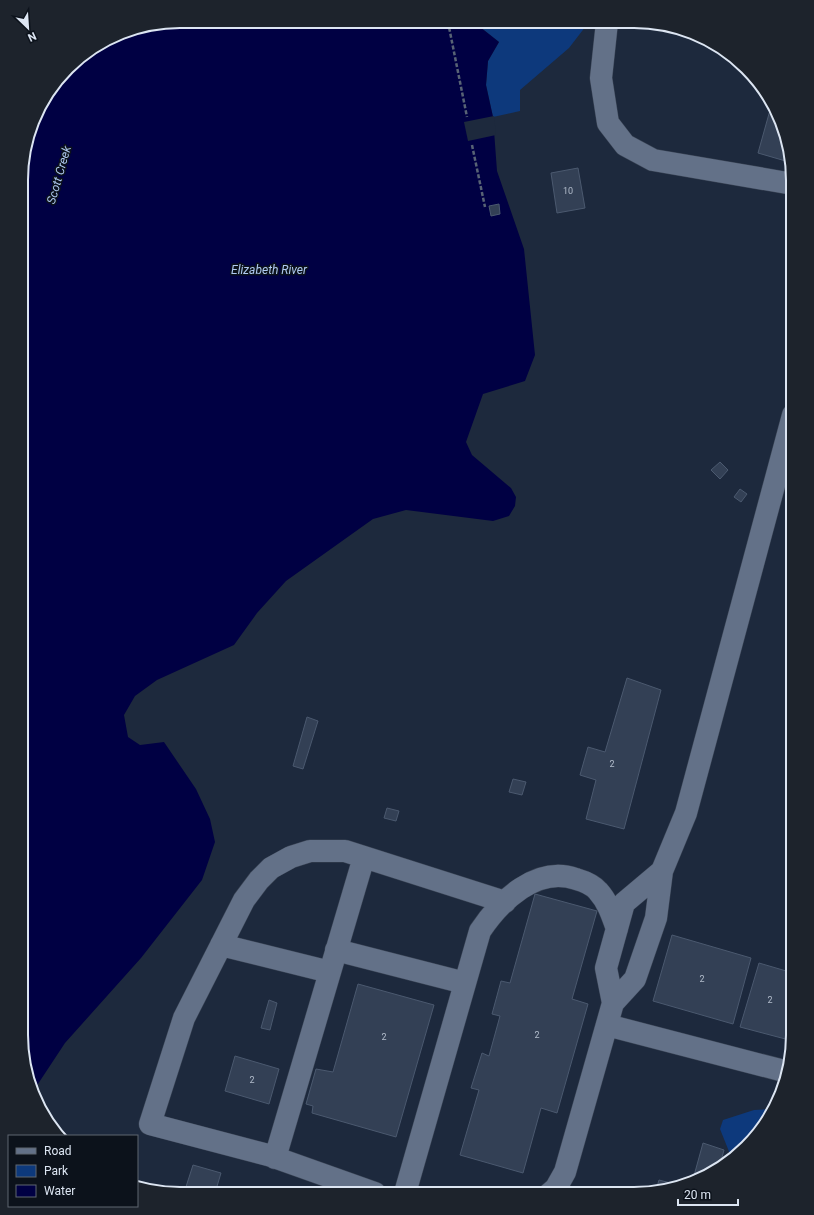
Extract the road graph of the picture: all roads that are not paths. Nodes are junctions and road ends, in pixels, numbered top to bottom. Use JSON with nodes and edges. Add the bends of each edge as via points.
{"nodes":[{"id":1,"x":606,"y":28,"type":"edge"},
{"id":2,"x":786,"y":183,"type":"edge"},
{"id":3,"x":786,"y":441,"type":"edge"},
{"id":4,"x":364,"y":857,"type":"junction"},
{"id":5,"x":662,"y":871,"type":"junction"},
{"id":6,"x":505,"y":902,"type":"junction"},
{"id":7,"x":617,"y":929,"type":"junction"},
{"id":8,"x":222,"y":945,"type":"junction"},
{"id":9,"x":336,"y":950,"type":"junction"},
{"id":10,"x":330,"y":972,"type":"junction"},
{"id":11,"x":465,"y":983,"type":"junction"},
{"id":12,"x":613,"y":1003,"type":"junction"},
{"id":13,"x":607,"y":1025,"type":"junction"},
{"id":14,"x":782,"y":1070,"type":"edge"},
{"id":15,"x":275,"y":1158,"type":"junction"},
{"id":16,"x":358,"y":1187,"type":"edge"},
{"id":17,"x":407,"y":1187,"type":"edge"},
{"id":18,"x":557,"y":1187,"type":"edge"}],
"edges":[{"from":1,"to":2,"type":"lane","via":[[601,78],[608,123],[625,145],[653,160]]},
{"from":3,"to":5,"type":"lane","via":[[686,813]]},
{"from":4,"to":6,"type":"lane"},
{"from":4,"to":8,"type":"lane","via":[[345,851],[310,851],[291,857],[271,868],[258,880],[244,900]]},
{"from":4,"to":9,"type":"lane"},
{"from":5,"to":7,"type":"lane","via":[[624,903]]},
{"from":5,"to":12,"type":"lane","via":[[656,918],[635,979]]},
{"from":6,"to":7,"type":"lane","via":[[531,882],[549,876],[568,876],[584,881],[597,890],[609,906]]},
{"from":6,"to":11,"type":"lane","via":[[491,914],[480,930]]},
{"from":7,"to":12,"type":"lane","via":[[606,968]]},
{"from":8,"to":10,"type":"lane"},
{"from":8,"to":15,"type":"lane","via":[[184,1018],[150,1124]]},
{"from":9,"to":10,"type":"lane"},
{"from":9,"to":11,"type":"lane"},
{"from":10,"to":15,"type":"lane"},
{"from":11,"to":17,"type":"lane"},
{"from":12,"to":13,"type":"lane"},
{"from":13,"to":14,"type":"lane"},
{"from":13,"to":18,"type":"lane","via":[[565,1172]]},
{"from":15,"to":16,"type":"lane"}]}
